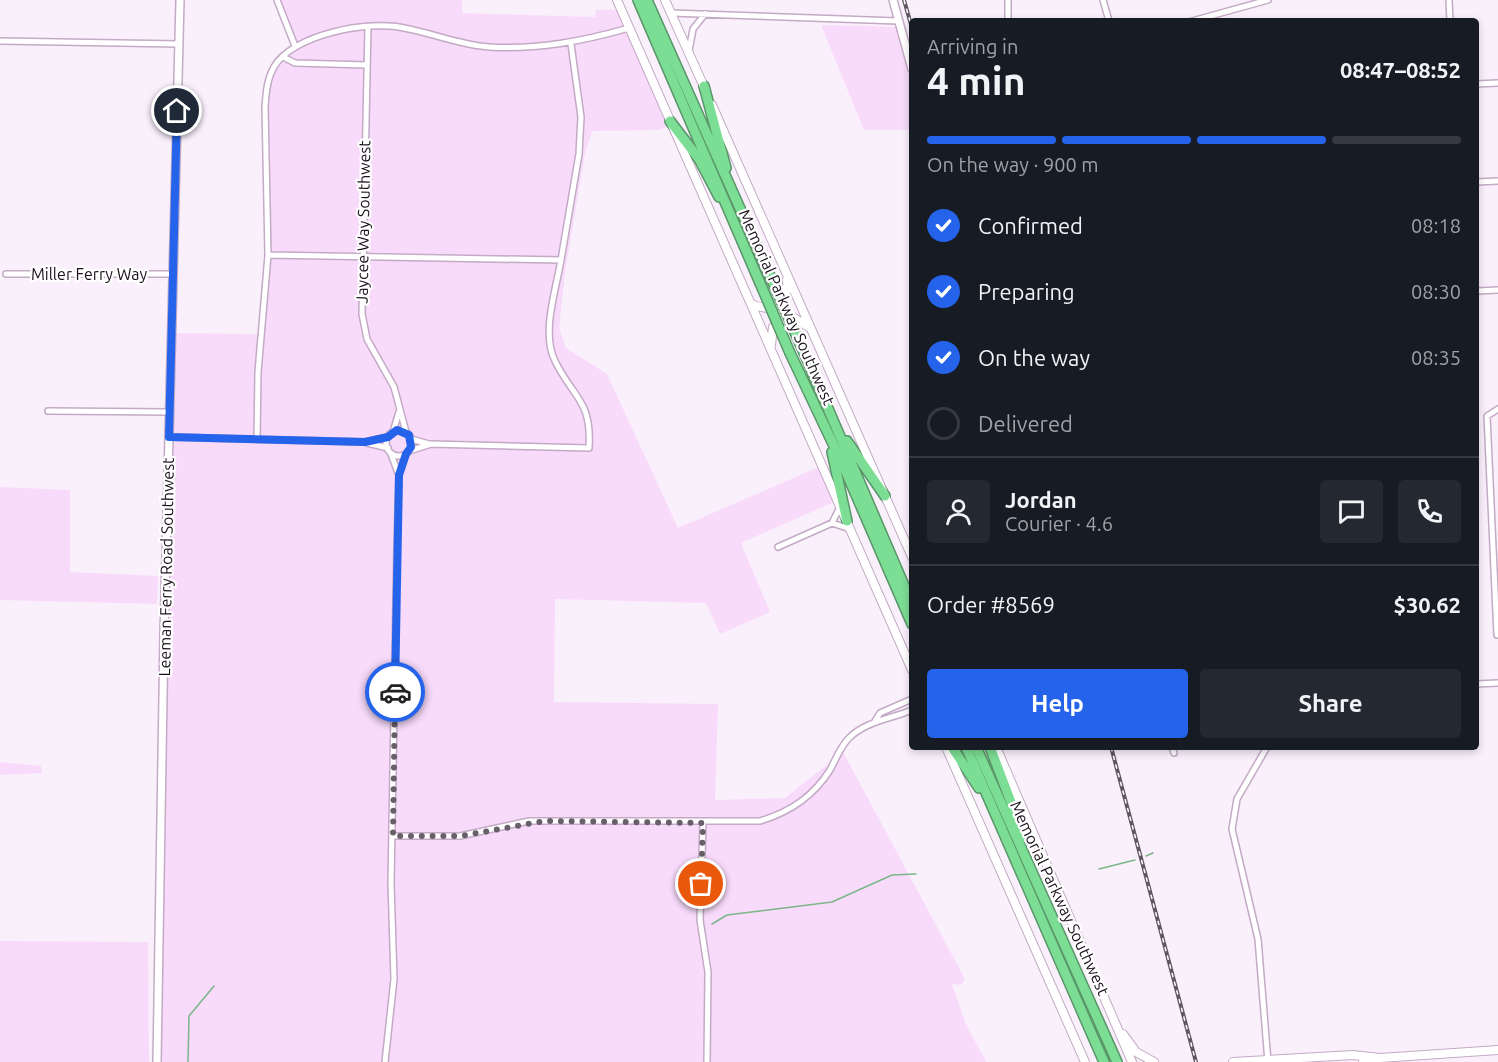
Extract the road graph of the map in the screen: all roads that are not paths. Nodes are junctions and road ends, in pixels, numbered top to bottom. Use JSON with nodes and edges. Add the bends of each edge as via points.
{"nodes":[{"id":1,"x":180,"y":0,"type":"edge"},
{"id":2,"x":277,"y":0,"type":"edge"},
{"id":3,"x":617,"y":0,"type":"edge"},
{"id":4,"x":638,"y":0,"type":"edge"},
{"id":5,"x":647,"y":0,"type":"edge"},
{"id":6,"x":665,"y":0,"type":"edge"},
{"id":7,"x":893,"y":0,"type":"edge"},
{"id":8,"x":1008,"y":0,"type":"edge"},
{"id":9,"x":1103,"y":0,"type":"edge"},
{"id":10,"x":1268,"y":0,"type":"edge"},
{"id":11,"x":1449,"y":0,"type":"edge"},
{"id":12,"x":671,"y":13,"type":"junction"},
{"id":13,"x":705,"y":14,"type":"junction"},
{"id":14,"x":1008,"y":18,"type":"edge"},
{"id":15,"x":1107,"y":18,"type":"edge"},
{"id":16,"x":1203,"y":18,"type":"edge"},
{"id":17,"x":1450,"y":18,"type":"edge"},
{"id":18,"x":898,"y":21,"type":"junction"},
{"id":19,"x":368,"y":26,"type":"junction"},
{"id":20,"x":629,"y":28,"type":"junction"},
{"id":21,"x":0,"y":41,"type":"edge"},
{"id":22,"x":179,"y":44,"type":"junction"},
{"id":23,"x":572,"y":44,"type":"junction"},
{"id":24,"x":295,"y":46,"type":"junction"},
{"id":25,"x":688,"y":51,"type":"junction"},
{"id":26,"x":283,"y":57,"type":"junction"},
{"id":27,"x":909,"y":59,"type":"edge"},
{"id":28,"x":367,"y":65,"type":"junction"},
{"id":29,"x":1498,"y":83,"type":"edge"},
{"id":30,"x":1479,"y":84,"type":"edge"},
{"id":31,"x":704,"y":86,"type":"junction"},
{"id":32,"x":670,"y":121,"type":"junction"},
{"id":33,"x":1498,"y":181,"type":"edge"},
{"id":34,"x":728,"y":182,"type":"junction"},
{"id":35,"x":1479,"y":182,"type":"edge"},
{"id":36,"x":729,"y":213,"type":"junction"},
{"id":37,"x":268,"y":255,"type":"junction"},
{"id":38,"x":361,"y":256,"type":"junction"},
{"id":39,"x":561,"y":261,"type":"junction"},
{"id":40,"x":6,"y":274,"type":"dead end"},
{"id":41,"x":172,"y":274,"type":"junction"},
{"id":42,"x":787,"y":275,"type":"junction"},
{"id":43,"x":1498,"y":290,"type":"edge"},
{"id":44,"x":1479,"y":291,"type":"edge"},
{"id":45,"x":751,"y":304,"type":"junction"},
{"id":46,"x":811,"y":328,"type":"junction"},
{"id":47,"x":771,"y":349,"type":"junction"},
{"id":48,"x":1498,"y":409,"type":"edge"},
{"id":49,"x":399,"y":410,"type":"junction"},
{"id":50,"x":48,"y":411,"type":"dead end"},
{"id":51,"x":169,"y":412,"type":"junction"},
{"id":52,"x":834,"y":421,"type":"junction"},
{"id":53,"x":825,"y":430,"type":"junction"},
{"id":54,"x":393,"y":432,"type":"junction"},
{"id":55,"x":406,"y":432,"type":"junction"},
{"id":56,"x":169,"y":437,"type":"junction"},
{"id":57,"x":388,"y":437,"type":"junction"},
{"id":58,"x":257,"y":439,"type":"junction"},
{"id":59,"x":411,"y":439,"type":"junction"},
{"id":60,"x":365,"y":442,"type":"junction"},
{"id":61,"x":430,"y":444,"type":"junction"},
{"id":62,"x":389,"y":450,"type":"junction"},
{"id":63,"x":407,"y":453,"type":"junction"},
{"id":64,"x":399,"y":475,"type":"junction"},
{"id":65,"x":885,"y":496,"type":"junction"},
{"id":66,"x":1491,"y":502,"type":"junction"},
{"id":67,"x":1498,"y":503,"type":"edge"},
{"id":68,"x":840,"y":507,"type":"junction"},
{"id":69,"x":832,"y":523,"type":"junction"},
{"id":70,"x":849,"y":525,"type":"junction"},
{"id":71,"x":778,"y":547,"type":"dead end"},
{"id":72,"x":909,"y":550,"type":"edge"},
{"id":73,"x":909,"y":597,"type":"edge"},
{"id":74,"x":909,"y":617,"type":"edge"},
{"id":75,"x":1497,"y":635,"type":"edge"},
{"id":76,"x":909,"y":663,"type":"edge"},
{"id":77,"x":1498,"y":683,"type":"edge"},
{"id":78,"x":1479,"y":684,"type":"edge"},
{"id":79,"x":909,"y":700,"type":"edge"},
{"id":80,"x":909,"y":711,"type":"edge"},
{"id":81,"x":874,"y":722,"type":"junction"},
{"id":82,"x":947,"y":750,"type":"edge"},
{"id":83,"x":954,"y":750,"type":"edge"},
{"id":84,"x":967,"y":750,"type":"edge"},
{"id":85,"x":977,"y":750,"type":"edge"},
{"id":86,"x":991,"y":750,"type":"edge"},
{"id":87,"x":997,"y":750,"type":"edge"},
{"id":88,"x":1265,"y":750,"type":"edge"},
{"id":89,"x":992,"y":808,"type":"junction"},
{"id":90,"x":703,"y":823,"type":"junction"},
{"id":91,"x":393,"y":836,"type":"junction"},
{"id":92,"x":1023,"y":849,"type":"junction"},
{"id":93,"x":1107,"y":1008,"type":"junction"},
{"id":94,"x":1498,"y":1050,"type":"edge"},
{"id":95,"x":1102,"y":1058,"type":"edge"},
{"id":96,"x":1380,"y":1058,"type":"junction"},
{"id":97,"x":1129,"y":1060,"type":"edge"},
{"id":98,"x":1268,"y":1061,"type":"edge"},
{"id":99,"x":157,"y":1062,"type":"edge"},
{"id":100,"x":385,"y":1062,"type":"edge"},
{"id":101,"x":706,"y":1062,"type":"edge"},
{"id":102,"x":1085,"y":1062,"type":"edge"},
{"id":103,"x":1117,"y":1062,"type":"edge"},
{"id":104,"x":1154,"y":1062,"type":"edge"},
{"id":105,"x":1233,"y":1062,"type":"edge"},
{"id":106,"x":1363,"y":1062,"type":"edge"}],
"edges":[{"from":1,"to":22,"type":"street","name":"Leeman Ferry Road Southwest"},
{"from":2,"to":24,"type":"street"},
{"from":3,"to":20,"type":"main road"},
{"from":4,"to":36,"type":"highway","name":"Memorial Parkway Southwest"},
{"from":5,"to":34,"type":"highway","name":"Memorial Parkway Southwest"},
{"from":6,"to":12,"type":"main road"},
{"from":7,"to":18,"type":"street"},
{"from":8,"to":14,"type":"street"},
{"from":9,"to":15,"type":"street"},
{"from":10,"to":16,"type":"street"},
{"from":11,"to":17,"type":"street"},
{"from":12,"to":13,"type":"street"},
{"from":12,"to":25,"type":"main road"},
{"from":13,"to":18,"type":"street"},
{"from":13,"to":25,"type":"street","via":[[693,28]]},
{"from":18,"to":27,"type":"street"},
{"from":19,"to":23,"type":"street","via":[[402,27],[487,47]]},
{"from":19,"to":24,"type":"street","via":[[341,30]]},
{"from":19,"to":28,"type":"street","name":"Jaycee Way Southwest"},
{"from":20,"to":23,"type":"street"},
{"from":20,"to":32,"type":"main road"},
{"from":21,"to":22,"type":"street"},
{"from":22,"to":41,"type":"street","name":"Leeman Ferry Road Southwest"},
{"from":23,"to":39,"type":"street","via":[[581,117],[579,154]]},
{"from":24,"to":26,"type":"street"},
{"from":25,"to":31,"type":"main road"},
{"from":26,"to":28,"type":"street","via":[[296,63]]},
{"from":26,"to":37,"type":"street","via":[[267,85],[265,107]]},
{"from":28,"to":38,"type":"street","name":"Jaycee Way Southwest"},
{"from":29,"to":30,"type":"street"},
{"from":31,"to":34,"type":"highway"},
{"from":31,"to":42,"type":"main road"},
{"from":32,"to":36,"type":"highway","via":[[699,159]]},
{"from":32,"to":45,"type":"main road"},
{"from":33,"to":35,"type":"street"},
{"from":34,"to":52,"type":"highway","name":"Memorial Parkway Southwest","bridge":true},
{"from":36,"to":53,"type":"highway","name":"Memorial Parkway Southwest","bridge":true},
{"from":37,"to":38,"type":"street"},
{"from":37,"to":58,"type":"street","via":[[258,372]]},
{"from":38,"to":39,"type":"street"},
{"from":38,"to":49,"type":"street","name":"Jaycee Way Southwest","via":[[362,314],[367,339],[394,387]]},
{"from":39,"to":61,"type":"street","via":[[549,338],[554,360],[587,410],[589,448]]},
{"from":40,"to":41,"type":"street","name":"Miller Ferry Way"},
{"from":41,"to":51,"type":"street","name":"Leeman Ferry Road Southwest"},
{"from":42,"to":45,"type":"main road","via":[[787,293],[780,304],[765,309]]},
{"from":42,"to":46,"type":"main road"},
{"from":43,"to":44,"type":"street"},
{"from":45,"to":47,"type":"main road"},
{"from":46,"to":47,"type":"main road","via":[[794,318],[780,322],[773,327]]},
{"from":46,"to":65,"type":"main road"},
{"from":47,"to":68,"type":"main road"},
{"from":48,"to":66,"type":"street","via":[[1487,416]]},
{"from":49,"to":54,"type":"street"},
{"from":49,"to":55,"type":"street","name":"Jaycee Way Southwest"},
{"from":50,"to":51,"type":"street"},
{"from":51,"to":56,"type":"street","name":"Leeman Ferry Road Southwest"},
{"from":52,"to":65,"type":"highway"},
{"from":52,"to":73,"type":"highway","name":"Memorial Parkway Southwest"},
{"from":53,"to":70,"type":"highway"},
{"from":53,"to":74,"type":"highway","name":"Memorial Parkway Southwest"},
{"from":54,"to":55,"type":"street"},
{"from":54,"to":57,"type":"street"},
{"from":55,"to":59,"type":"street"},
{"from":56,"to":58,"type":"street"},
{"from":56,"to":99,"type":"street","name":"Leeman Ferry Road Southwest"},
{"from":57,"to":60,"type":"street"},
{"from":57,"to":62,"type":"street"},
{"from":58,"to":60,"type":"street"},
{"from":59,"to":61,"type":"street"},
{"from":59,"to":63,"type":"street"},
{"from":60,"to":62,"type":"street"},
{"from":61,"to":63,"type":"street"},
{"from":62,"to":63,"type":"street","via":[[397,456]]},
{"from":62,"to":64,"type":"street"},
{"from":63,"to":64,"type":"street"},
{"from":64,"to":91,"type":"street"},
{"from":65,"to":72,"type":"main road"},
{"from":66,"to":67,"type":"street"},
{"from":66,"to":75,"type":"street"},
{"from":68,"to":69,"type":"street"},
{"from":68,"to":70,"type":"main road"},
{"from":69,"to":70,"type":"street"},
{"from":69,"to":71,"type":"street"},
{"from":70,"to":76,"type":"main road"},
{"from":77,"to":78,"type":"street"},
{"from":79,"to":81,"type":"street","via":[[880,713]]},
{"from":80,"to":81,"type":"street","via":[[885,722]]},
{"from":81,"to":90,"type":"street","via":[[849,738],[822,782],[798,805],[760,821]]},
{"from":82,"to":102,"type":"main road"},
{"from":83,"to":89,"type":"highway"},
{"from":84,"to":89,"type":"highway","name":"Memorial Parkway Southwest"},
{"from":85,"to":92,"type":"highway","name":"Memorial Parkway Southwest"},
{"from":86,"to":92,"type":"highway","via":[[1017,818]]},
{"from":87,"to":93,"type":"main road"},
{"from":88,"to":98,"type":"street","via":[[1237,799],[1232,829],[1258,939]]},
{"from":89,"to":95,"type":"highway","name":"Memorial Parkway Southwest"},
{"from":90,"to":91,"type":"street","via":[[537,821],[460,836]]},
{"from":90,"to":101,"type":"street","via":[[700,920],[708,972]]},
{"from":91,"to":100,"type":"street","via":[[394,979]]},
{"from":92,"to":103,"type":"highway","name":"Memorial Parkway Southwest"},
{"from":93,"to":97,"type":"main road"},
{"from":93,"to":104,"type":"main road","via":[[1136,1052]]},
{"from":94,"to":96,"type":"main road"},
{"from":96,"to":98,"type":"main road","via":[[1353,1054]]},
{"from":96,"to":106,"type":"main road"},
{"from":98,"to":105,"type":"main road"}]}
